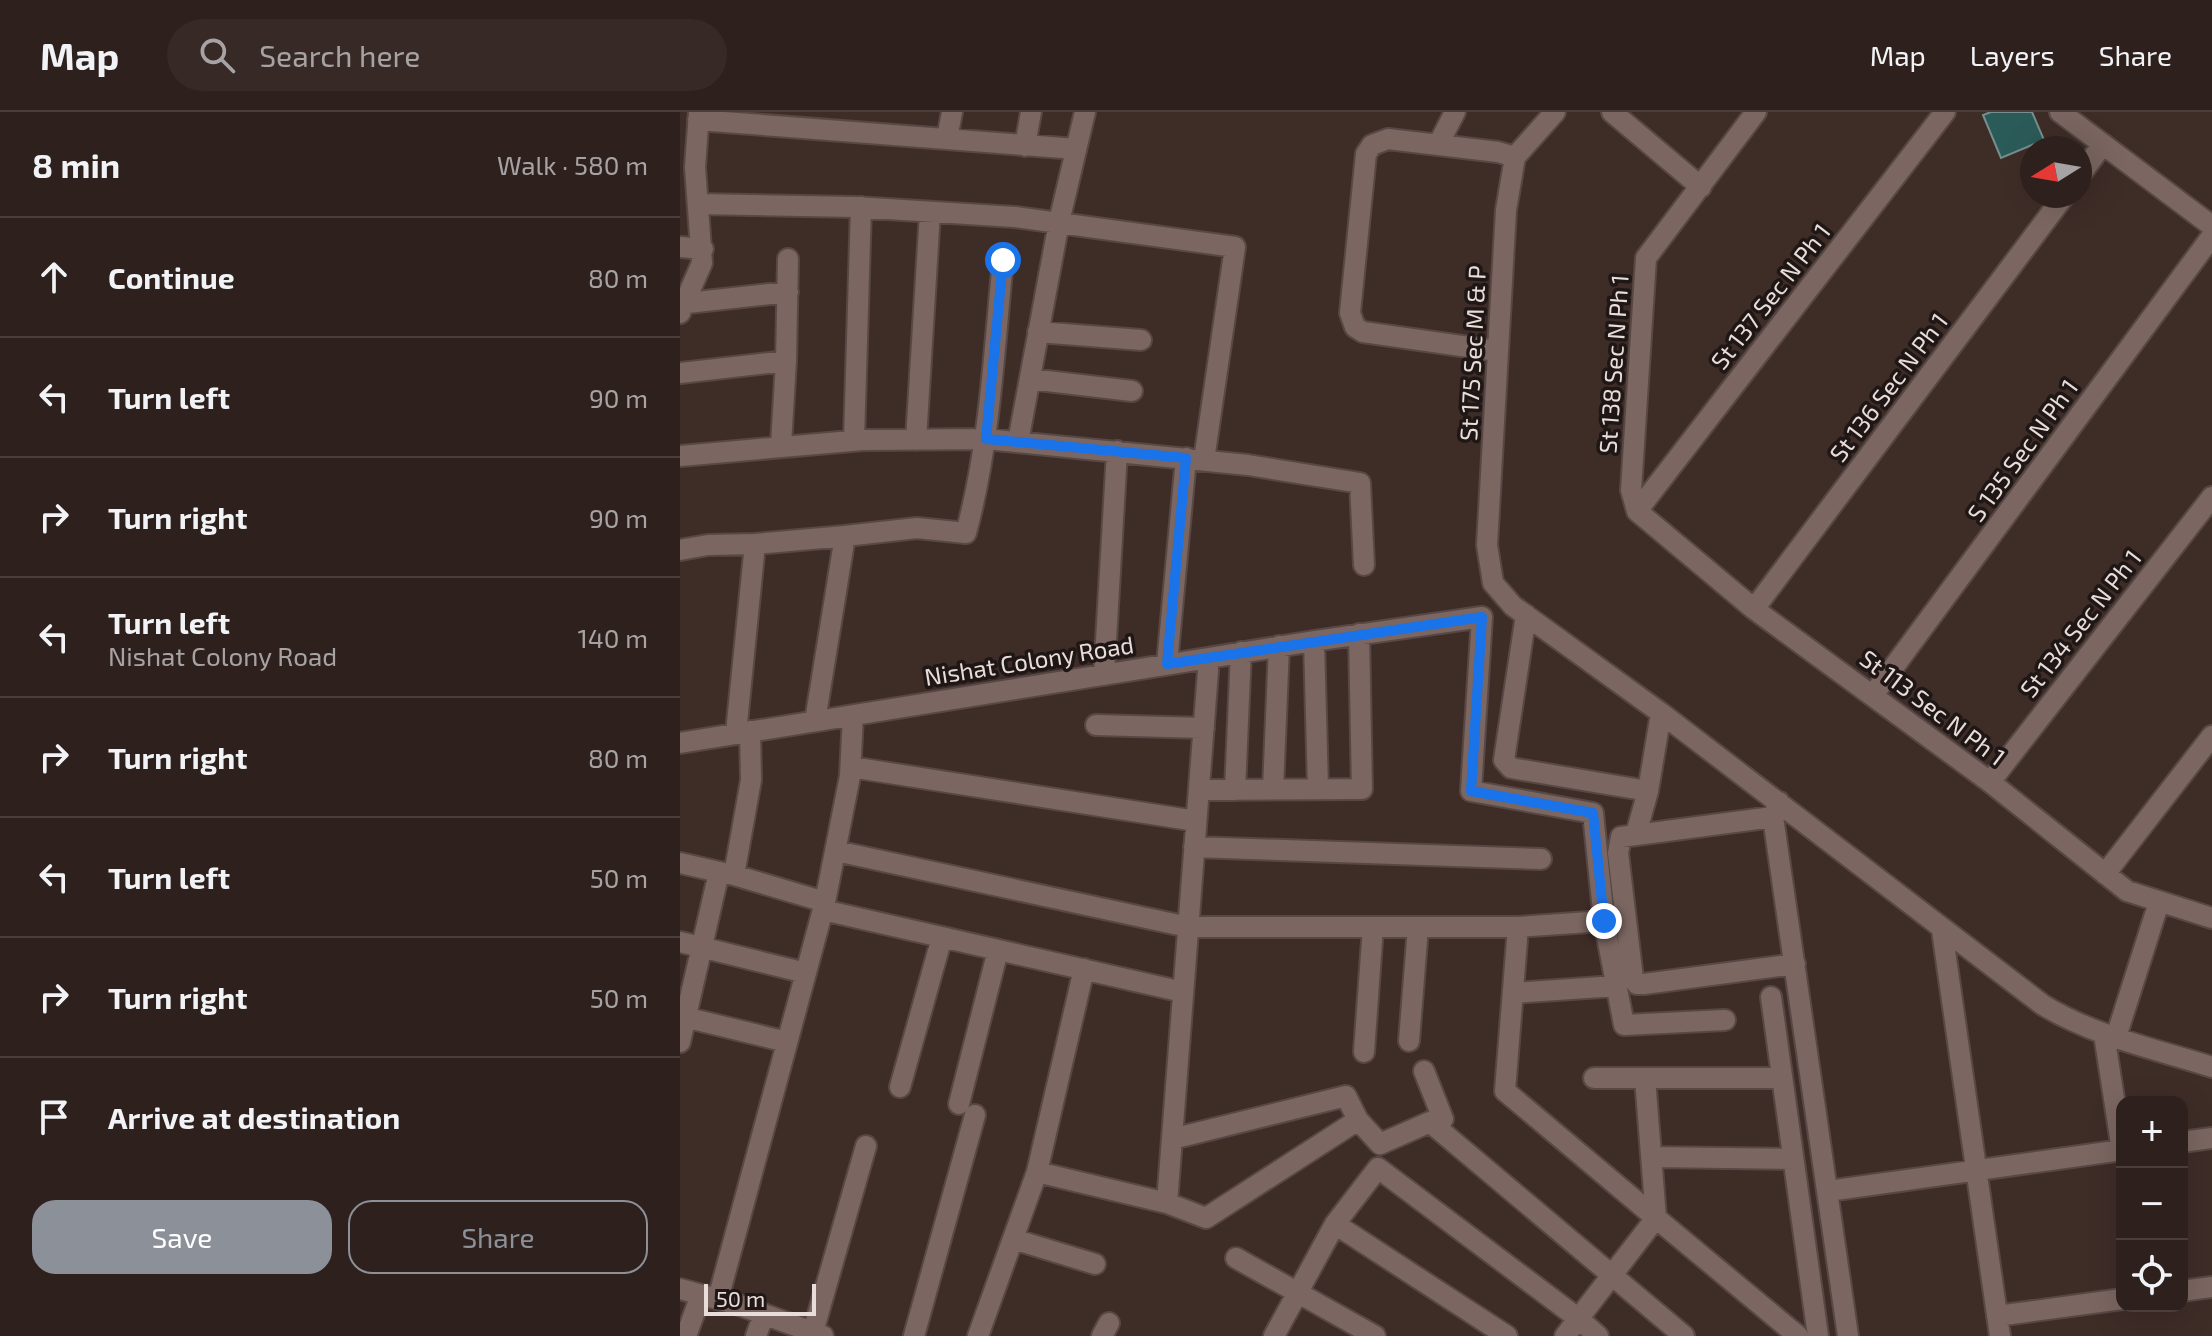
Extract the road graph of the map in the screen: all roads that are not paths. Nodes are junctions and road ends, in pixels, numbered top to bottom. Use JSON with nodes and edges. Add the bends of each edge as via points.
{"nodes":[{"id":1,"x":952,"y":112,"type":"edge"},
{"id":2,"x":1031,"y":112,"type":"edge"},
{"id":3,"x":1085,"y":112,"type":"edge"},
{"id":4,"x":1455,"y":112,"type":"edge"},
{"id":5,"x":1555,"y":112,"type":"edge"},
{"id":6,"x":1612,"y":112,"type":"edge"},
{"id":7,"x":1756,"y":112,"type":"edge"},
{"id":8,"x":1945,"y":112,"type":"edge"},
{"id":9,"x":2060,"y":112,"type":"edge"},
{"id":10,"x":698,"y":116,"type":"edge"},
{"id":11,"x":855,"y":121,"type":"edge"},
{"id":12,"x":947,"y":139,"type":"junction"},
{"id":13,"x":2103,"y":144,"type":"junction"},
{"id":14,"x":1438,"y":145,"type":"junction"},
{"id":15,"x":1025,"y":146,"type":"junction"},
{"id":16,"x":1076,"y":149,"type":"junction"},
{"id":17,"x":1515,"y":157,"type":"junction"},
{"id":18,"x":2092,"y":159,"type":"edge"},
{"id":19,"x":687,"y":167,"type":"edge"},
{"id":20,"x":1701,"y":187,"type":"junction"},
{"id":21,"x":698,"y":204,"type":"junction"},
{"id":22,"x":861,"y":207,"type":"junction"},
{"id":23,"x":2055,"y":208,"type":"edge"},
{"id":24,"x":930,"y":212,"type":"junction"},
{"id":25,"x":1059,"y":222,"type":"junction"},
{"id":26,"x":2212,"y":226,"type":"edge"},
{"id":27,"x":2212,"y":236,"type":"edge"},
{"id":28,"x":680,"y":247,"type":"edge"},
{"id":29,"x":703,"y":249,"type":"junction"},
{"id":30,"x":788,"y":259,"type":"dead end"},
{"id":31,"x":1003,"y":260,"type":"dead end"},
{"id":32,"x":788,"y":292,"type":"junction"},
{"id":33,"x":683,"y":308,"type":"edge"},
{"id":34,"x":1038,"y":332,"type":"junction"},
{"id":35,"x":1141,"y":340,"type":"dead end"},
{"id":36,"x":1497,"y":351,"type":"junction"},
{"id":37,"x":786,"y":361,"type":"junction"},
{"id":38,"x":680,"y":373,"type":"edge"},
{"id":39,"x":1030,"y":379,"type":"junction"},
{"id":40,"x":1132,"y":391,"type":"dead end"},
{"id":41,"x":986,"y":439,"type":"junction"},
{"id":42,"x":854,"y":440,"type":"junction"},
{"id":43,"x":916,"y":440,"type":"junction"},
{"id":44,"x":1018,"y":442,"type":"junction"},
{"id":45,"x":781,"y":445,"type":"junction"},
{"id":46,"x":1117,"y":451,"type":"junction"},
{"id":47,"x":680,"y":456,"type":"edge"},
{"id":48,"x":1195,"y":459,"type":"junction"},
{"id":49,"x":2212,"y":497,"type":"edge"},
{"id":50,"x":1637,"y":511,"type":"junction"},
{"id":51,"x":845,"y":536,"type":"junction"},
{"id":52,"x":755,"y":544,"type":"junction"},
{"id":53,"x":680,"y":550,"type":"edge"},
{"id":54,"x":1364,"y":565,"type":"dead end"},
{"id":55,"x":1754,"y":609,"type":"junction"},
{"id":56,"x":1519,"y":611,"type":"junction"},
{"id":57,"x":1359,"y":634,"type":"junction"},
{"id":58,"x":1314,"y":641,"type":"junction"},
{"id":59,"x":1279,"y":646,"type":"junction"},
{"id":60,"x":1241,"y":652,"type":"junction"},
{"id":61,"x":1209,"y":658,"type":"junction"},
{"id":62,"x":1167,"y":664,"type":"junction"},
{"id":63,"x":1104,"y":675,"type":"junction"},
{"id":64,"x":1873,"y":695,"type":"junction"},
{"id":65,"x":1661,"y":713,"type":"junction"},
{"id":66,"x":853,"y":715,"type":"junction"},
{"id":67,"x":815,"y":721,"type":"junction"},
{"id":68,"x":1096,"y":725,"type":"dead end"},
{"id":69,"x":1204,"y":728,"type":"junction"},
{"id":70,"x":743,"y":732,"type":"junction"},
{"id":71,"x":2212,"y":736,"type":"edge"},
{"id":72,"x":680,"y":743,"type":"edge"},
{"id":73,"x":851,"y":767,"type":"junction"},
{"id":74,"x":1990,"y":782,"type":"junction"},
{"id":75,"x":1273,"y":789,"type":"junction"},
{"id":76,"x":1318,"y":789,"type":"junction"},
{"id":77,"x":1199,"y":790,"type":"junction"},
{"id":78,"x":1235,"y":790,"type":"junction"},
{"id":79,"x":1648,"y":791,"type":"junction"},
{"id":80,"x":1776,"y":810,"type":"junction"},
{"id":81,"x":1196,"y":821,"type":"junction"},
{"id":82,"x":1636,"y":834,"type":"junction"},
{"id":83,"x":1194,"y":847,"type":"junction"},
{"id":84,"x":836,"y":851,"type":"junction"},
{"id":85,"x":1541,"y":859,"type":"dead end"},
{"id":86,"x":680,"y":863,"type":"edge"},
{"id":87,"x":727,"y":873,"type":"junction"},
{"id":88,"x":2105,"y":874,"type":"junction"},
{"id":89,"x":2159,"y":902,"type":"junction"},
{"id":90,"x":824,"y":906,"type":"junction"},
{"id":91,"x":2212,"y":918,"type":"edge"},
{"id":92,"x":1604,"y":921,"type":"junction"},
{"id":93,"x":1188,"y":927,"type":"junction"},
{"id":94,"x":1373,"y":927,"type":"junction"},
{"id":95,"x":1418,"y":927,"type":"junction"},
{"id":96,"x":1518,"y":927,"type":"junction"},
{"id":97,"x":1942,"y":930,"type":"junction"},
{"id":98,"x":942,"y":937,"type":"junction"},
{"id":99,"x":680,"y":942,"type":"edge"},
{"id":100,"x":701,"y":948,"type":"junction"},
{"id":101,"x":998,"y":950,"type":"junction"},
{"id":102,"x":1795,"y":964,"type":"junction"},
{"id":103,"x":1084,"y":969,"type":"junction"},
{"id":104,"x":806,"y":973,"type":"junction"},
{"id":105,"x":1616,"y":986,"type":"junction"},
{"id":106,"x":1183,"y":992,"type":"junction"},
{"id":107,"x":1513,"y":993,"type":"junction"},
{"id":108,"x":1771,"y":997,"type":"dead end"},
{"id":109,"x":683,"y":1017,"type":"edge"},
{"id":110,"x":1725,"y":1020,"type":"dead end"},
{"id":111,"x":2110,"y":1036,"type":"junction"},
{"id":112,"x":1409,"y":1041,"type":"dead end"},
{"id":113,"x":680,"y":1042,"type":"edge"},
{"id":114,"x":787,"y":1042,"type":"junction"},
{"id":115,"x":1364,"y":1052,"type":"dead end"},
{"id":116,"x":2212,"y":1067,"type":"edge"},
{"id":117,"x":1424,"y":1071,"type":"dead end"},
{"id":118,"x":1594,"y":1078,"type":"dead end"},
{"id":119,"x":1645,"y":1078,"type":"junction"},
{"id":120,"x":1782,"y":1078,"type":"junction"},
{"id":121,"x":900,"y":1087,"type":"dead end"},
{"id":122,"x":2116,"y":1096,"type":"edge"},
{"id":123,"x":1358,"y":1120,"type":"junction"},
{"id":124,"x":1430,"y":1122,"type":"junction"},
{"id":125,"x":2212,"y":1138,"type":"edge"},
{"id":126,"x":1172,"y":1139,"type":"junction"},
{"id":127,"x":2188,"y":1141,"type":"edge"},
{"id":128,"x":866,"y":1146,"type":"dead end"},
{"id":129,"x":2116,"y":1151,"type":"edge"},
{"id":130,"x":1652,"y":1157,"type":"junction"},
{"id":131,"x":1793,"y":1159,"type":"junction"},
{"id":132,"x":1976,"y":1171,"type":"junction"},
{"id":133,"x":1037,"y":1172,"type":"junction"},
{"id":134,"x":1828,"y":1191,"type":"junction"},
{"id":135,"x":1167,"y":1203,"type":"junction"},
{"id":136,"x":1656,"y":1218,"type":"junction"},
{"id":137,"x":1335,"y":1224,"type":"junction"},
{"id":138,"x":1013,"y":1239,"type":"junction"},
{"id":139,"x":1236,"y":1258,"type":"dead end"},
{"id":140,"x":1095,"y":1264,"type":"dead end"},
{"id":141,"x":1613,"y":1274,"type":"junction"},
{"id":142,"x":2212,"y":1287,"type":"edge"},
{"id":143,"x":680,"y":1289,"type":"edge"},
{"id":144,"x":2188,"y":1290,"type":"edge"},
{"id":145,"x":1299,"y":1291,"type":"junction"},
{"id":146,"x":710,"y":1297,"type":"junction"},
{"id":147,"x":2116,"y":1300,"type":"edge"},
{"id":148,"x":764,"y":1314,"type":"junction"},
{"id":149,"x":1579,"y":1319,"type":"junction"},
{"id":150,"x":1999,"y":1326,"type":"edge"},
{"id":151,"x":1816,"y":1327,"type":"edge"},
{"id":152,"x":818,"y":1334,"type":"edge"},
{"id":153,"x":686,"y":1336,"type":"edge"},
{"id":154,"x":756,"y":1336,"type":"edge"},
{"id":155,"x":914,"y":1336,"type":"edge"},
{"id":156,"x":978,"y":1336,"type":"edge"},
{"id":157,"x":1274,"y":1336,"type":"edge"},
{"id":158,"x":1375,"y":1336,"type":"edge"},
{"id":159,"x":1507,"y":1336,"type":"edge"},
{"id":160,"x":1565,"y":1336,"type":"edge"},
{"id":161,"x":1598,"y":1336,"type":"edge"},
{"id":162,"x":1684,"y":1336,"type":"edge"},
{"id":163,"x":1798,"y":1336,"type":"edge"},
{"id":164,"x":1848,"y":1336,"type":"edge"}],
"edges":[{"from":1,"to":12,"type":"street"},
{"from":2,"to":15,"type":"street"},
{"from":3,"to":16,"type":"street"},
{"from":4,"to":14,"type":"street"},
{"from":5,"to":17,"type":"street"},
{"from":6,"to":20,"type":"street"},
{"from":7,"to":20,"type":"street","name":"St 138 Sec N Ph 1"},
{"from":8,"to":50,"type":"street","name":"St 137 Sec N Ph 1"},
{"from":9,"to":13,"type":"street"},
{"from":10,"to":11,"type":"street"},
{"from":10,"to":19,"type":"street"},
{"from":11,"to":12,"type":"street"},
{"from":12,"to":15,"type":"street"},
{"from":13,"to":18,"type":"street"},
{"from":13,"to":26,"type":"street"},
{"from":14,"to":17,"type":"street"},
{"from":14,"to":36,"type":"street","via":[[1388,139],[1372,145],[1366,154],[1351,322],[1363,332]]},
{"from":15,"to":16,"type":"street"},
{"from":16,"to":25,"type":"street"},
{"from":17,"to":36,"type":"street","name":"St 175 Sec M & P","via":[[1506,210]]},
{"from":19,"to":21,"type":"street"},
{"from":20,"to":50,"type":"street","name":"St 138 Sec N Ph 1","via":[[1646,258],[1631,490]]},
{"from":21,"to":22,"type":"street"},
{"from":21,"to":29,"type":"street"},
{"from":22,"to":24,"type":"street"},
{"from":22,"to":42,"type":"street"},
{"from":23,"to":55,"type":"street","name":"St 136 Sec N Ph 1"},
{"from":24,"to":25,"type":"street"},
{"from":24,"to":43,"type":"street"},
{"from":25,"to":34,"type":"street"},
{"from":25,"to":48,"type":"street","via":[[1235,247]]},
{"from":27,"to":64,"type":"street","name":"S 135 Sec N Ph 1"},
{"from":28,"to":29,"type":"street"},
{"from":29,"to":33,"type":"street","via":[[699,274]]},
{"from":30,"to":32,"type":"street"},
{"from":31,"to":41,"type":"street"},
{"from":32,"to":33,"type":"street"},
{"from":32,"to":37,"type":"street"},
{"from":34,"to":35,"type":"street"},
{"from":34,"to":39,"type":"street"},
{"from":36,"to":56,"type":"street","name":"St 175 Sec M & P","via":[[1487,545],[1493,583]]},
{"from":37,"to":38,"type":"street"},
{"from":37,"to":45,"type":"street"},
{"from":39,"to":40,"type":"street"},
{"from":39,"to":44,"type":"street"},
{"from":41,"to":43,"type":"street"},
{"from":41,"to":44,"type":"street"},
{"from":41,"to":51,"type":"street","via":[[966,533],[917,528]]},
{"from":42,"to":43,"type":"street"},
{"from":42,"to":45,"type":"street"},
{"from":44,"to":46,"type":"street"},
{"from":45,"to":47,"type":"street"},
{"from":46,"to":48,"type":"street"},
{"from":46,"to":63,"type":"street"},
{"from":48,"to":54,"type":"street","via":[[1360,483]]},
{"from":48,"to":62,"type":"street"},
{"from":49,"to":74,"type":"street","name":"St 134 Sec N Ph 1"},
{"from":50,"to":55,"type":"street","name":"St 113 Sec N Ph 1"},
{"from":51,"to":52,"type":"street"},
{"from":51,"to":67,"type":"street"},
{"from":52,"to":53,"type":"street"},
{"from":52,"to":70,"type":"street"},
{"from":55,"to":64,"type":"street","name":"St 113 Sec N Ph 1"},
{"from":56,"to":65,"type":"street"},
{"from":56,"to":79,"type":"street","via":[[1504,760],[1511,768]]},
{"from":57,"to":58,"type":"street","name":"Nishat Colony Road"},
{"from":57,"to":76,"type":"street","via":[[1362,789]]},
{"from":57,"to":92,"type":"street","name":"Nishat Colony Road","via":[[1482,617],[1471,791],[1593,813]]},
{"from":58,"to":59,"type":"street","name":"Nishat Colony Road"},
{"from":58,"to":76,"type":"street"},
{"from":59,"to":60,"type":"street","name":"Nishat Colony Road"},
{"from":59,"to":75,"type":"street"},
{"from":60,"to":61,"type":"street","name":"Nishat Colony Road"},
{"from":60,"to":78,"type":"street"},
{"from":61,"to":62,"type":"street","name":"Nishat Colony Road"},
{"from":61,"to":69,"type":"street"},
{"from":62,"to":63,"type":"street","name":"Nishat Colony Road"},
{"from":63,"to":66,"type":"street","name":"Nishat Colony Road"},
{"from":64,"to":74,"type":"street","name":"St 113 Sec N Ph 1"},
{"from":65,"to":79,"type":"street"},
{"from":65,"to":80,"type":"street"},
{"from":66,"to":67,"type":"street","name":"Nishat Colony Road"},
{"from":66,"to":73,"type":"street"},
{"from":67,"to":70,"type":"street","name":"Nishat Colony Road"},
{"from":68,"to":69,"type":"street"},
{"from":69,"to":77,"type":"street"},
{"from":70,"to":72,"type":"street","name":"Nishat Colony Road"},
{"from":70,"to":87,"type":"street","via":[[751,780]]},
{"from":71,"to":88,"type":"street"},
{"from":73,"to":81,"type":"street"},
{"from":73,"to":84,"type":"street"},
{"from":74,"to":88,"type":"street","name":"St 113 Sec N Ph 1"},
{"from":75,"to":76,"type":"street"},
{"from":75,"to":78,"type":"street"},
{"from":77,"to":78,"type":"street"},
{"from":77,"to":81,"type":"street"},
{"from":79,"to":82,"type":"street"},
{"from":80,"to":82,"type":"street"},
{"from":80,"to":97,"type":"street"},
{"from":80,"to":102,"type":"street"},
{"from":81,"to":83,"type":"street"},
{"from":82,"to":102,"type":"street","via":[[1621,837],[1618,853],[1637,984]]},
{"from":83,"to":85,"type":"street"},
{"from":83,"to":93,"type":"street"},
{"from":84,"to":90,"type":"street"},
{"from":84,"to":93,"type":"street"},
{"from":86,"to":87,"type":"street"},
{"from":87,"to":90,"type":"street"},
{"from":87,"to":100,"type":"street"},
{"from":88,"to":89,"type":"street","name":"St 113 Sec N Ph 1","via":[[2127,891]]},
{"from":89,"to":91,"type":"street","name":"St 113 Sec N Ph 1"},
{"from":89,"to":111,"type":"street"},
{"from":90,"to":98,"type":"street"},
{"from":90,"to":104,"type":"street"},
{"from":92,"to":96,"type":"street"},
{"from":92,"to":105,"type":"street"},
{"from":93,"to":94,"type":"street"},
{"from":93,"to":106,"type":"street"},
{"from":94,"to":95,"type":"street"},
{"from":94,"to":115,"type":"street"},
{"from":95,"to":96,"type":"street"},
{"from":95,"to":112,"type":"street"},
{"from":96,"to":107,"type":"street"},
{"from":97,"to":111,"type":"street","via":[[2043,1005]]},
{"from":97,"to":132,"type":"street"},
{"from":98,"to":101,"type":"street"},
{"from":98,"to":121,"type":"street"},
{"from":99,"to":100,"type":"street"},
{"from":100,"to":104,"type":"street"},
{"from":100,"to":109,"type":"street"},
{"from":101,"to":103,"type":"street"},
{"from":101,"to":155,"type":"street"},
{"from":102,"to":134,"type":"street"},
{"from":103,"to":106,"type":"street"},
{"from":103,"to":133,"type":"street"},
{"from":104,"to":114,"type":"street"},
{"from":105,"to":107,"type":"street"},
{"from":105,"to":110,"type":"street","via":[[1624,1025]]},
{"from":106,"to":126,"type":"street"},
{"from":107,"to":136,"type":"street","via":[[1505,1091]]},
{"from":108,"to":120,"type":"street"},
{"from":109,"to":113,"type":"street"},
{"from":109,"to":114,"type":"street"},
{"from":111,"to":116,"type":"street"},
{"from":111,"to":122,"type":"street"},
{"from":114,"to":146,"type":"street"},
{"from":117,"to":124,"type":"street","via":[[1443,1119]]},
{"from":118,"to":119,"type":"street"},
{"from":119,"to":120,"type":"street"},
{"from":119,"to":130,"type":"street"},
{"from":120,"to":131,"type":"street"},
{"from":123,"to":124,"type":"street","via":[[1380,1144]]},
{"from":123,"to":126,"type":"street","via":[[1346,1096]]},
{"from":123,"to":135,"type":"street","via":[[1206,1218]]},
{"from":124,"to":141,"type":"street"},
{"from":125,"to":127,"type":"street"},
{"from":126,"to":135,"type":"street"},
{"from":128,"to":152,"type":"street"},
{"from":129,"to":132,"type":"street"},
{"from":130,"to":131,"type":"street"},
{"from":130,"to":136,"type":"street"},
{"from":131,"to":151,"type":"street"},
{"from":132,"to":134,"type":"street"},
{"from":132,"to":150,"type":"street"},
{"from":133,"to":135,"type":"street"},
{"from":133,"to":138,"type":"street"},
{"from":134,"to":164,"type":"street"},
{"from":136,"to":141,"type":"street"},
{"from":136,"to":163,"type":"street"},
{"from":137,"to":145,"type":"street"},
{"from":137,"to":149,"type":"street","via":[[1378,1168]]},
{"from":137,"to":159,"type":"street"},
{"from":138,"to":140,"type":"street"},
{"from":138,"to":156,"type":"street"},
{"from":139,"to":145,"type":"street"},
{"from":141,"to":149,"type":"street"},
{"from":141,"to":162,"type":"street"},
{"from":142,"to":144,"type":"street"},
{"from":143,"to":146,"type":"street"},
{"from":145,"to":157,"type":"street"},
{"from":145,"to":158,"type":"street"},
{"from":146,"to":148,"type":"street"},
{"from":146,"to":153,"type":"street"},
{"from":147,"to":150,"type":"street"},
{"from":148,"to":152,"type":"street"},
{"from":148,"to":154,"type":"street"},
{"from":149,"to":160,"type":"street"},
{"from":149,"to":161,"type":"street"}]}
